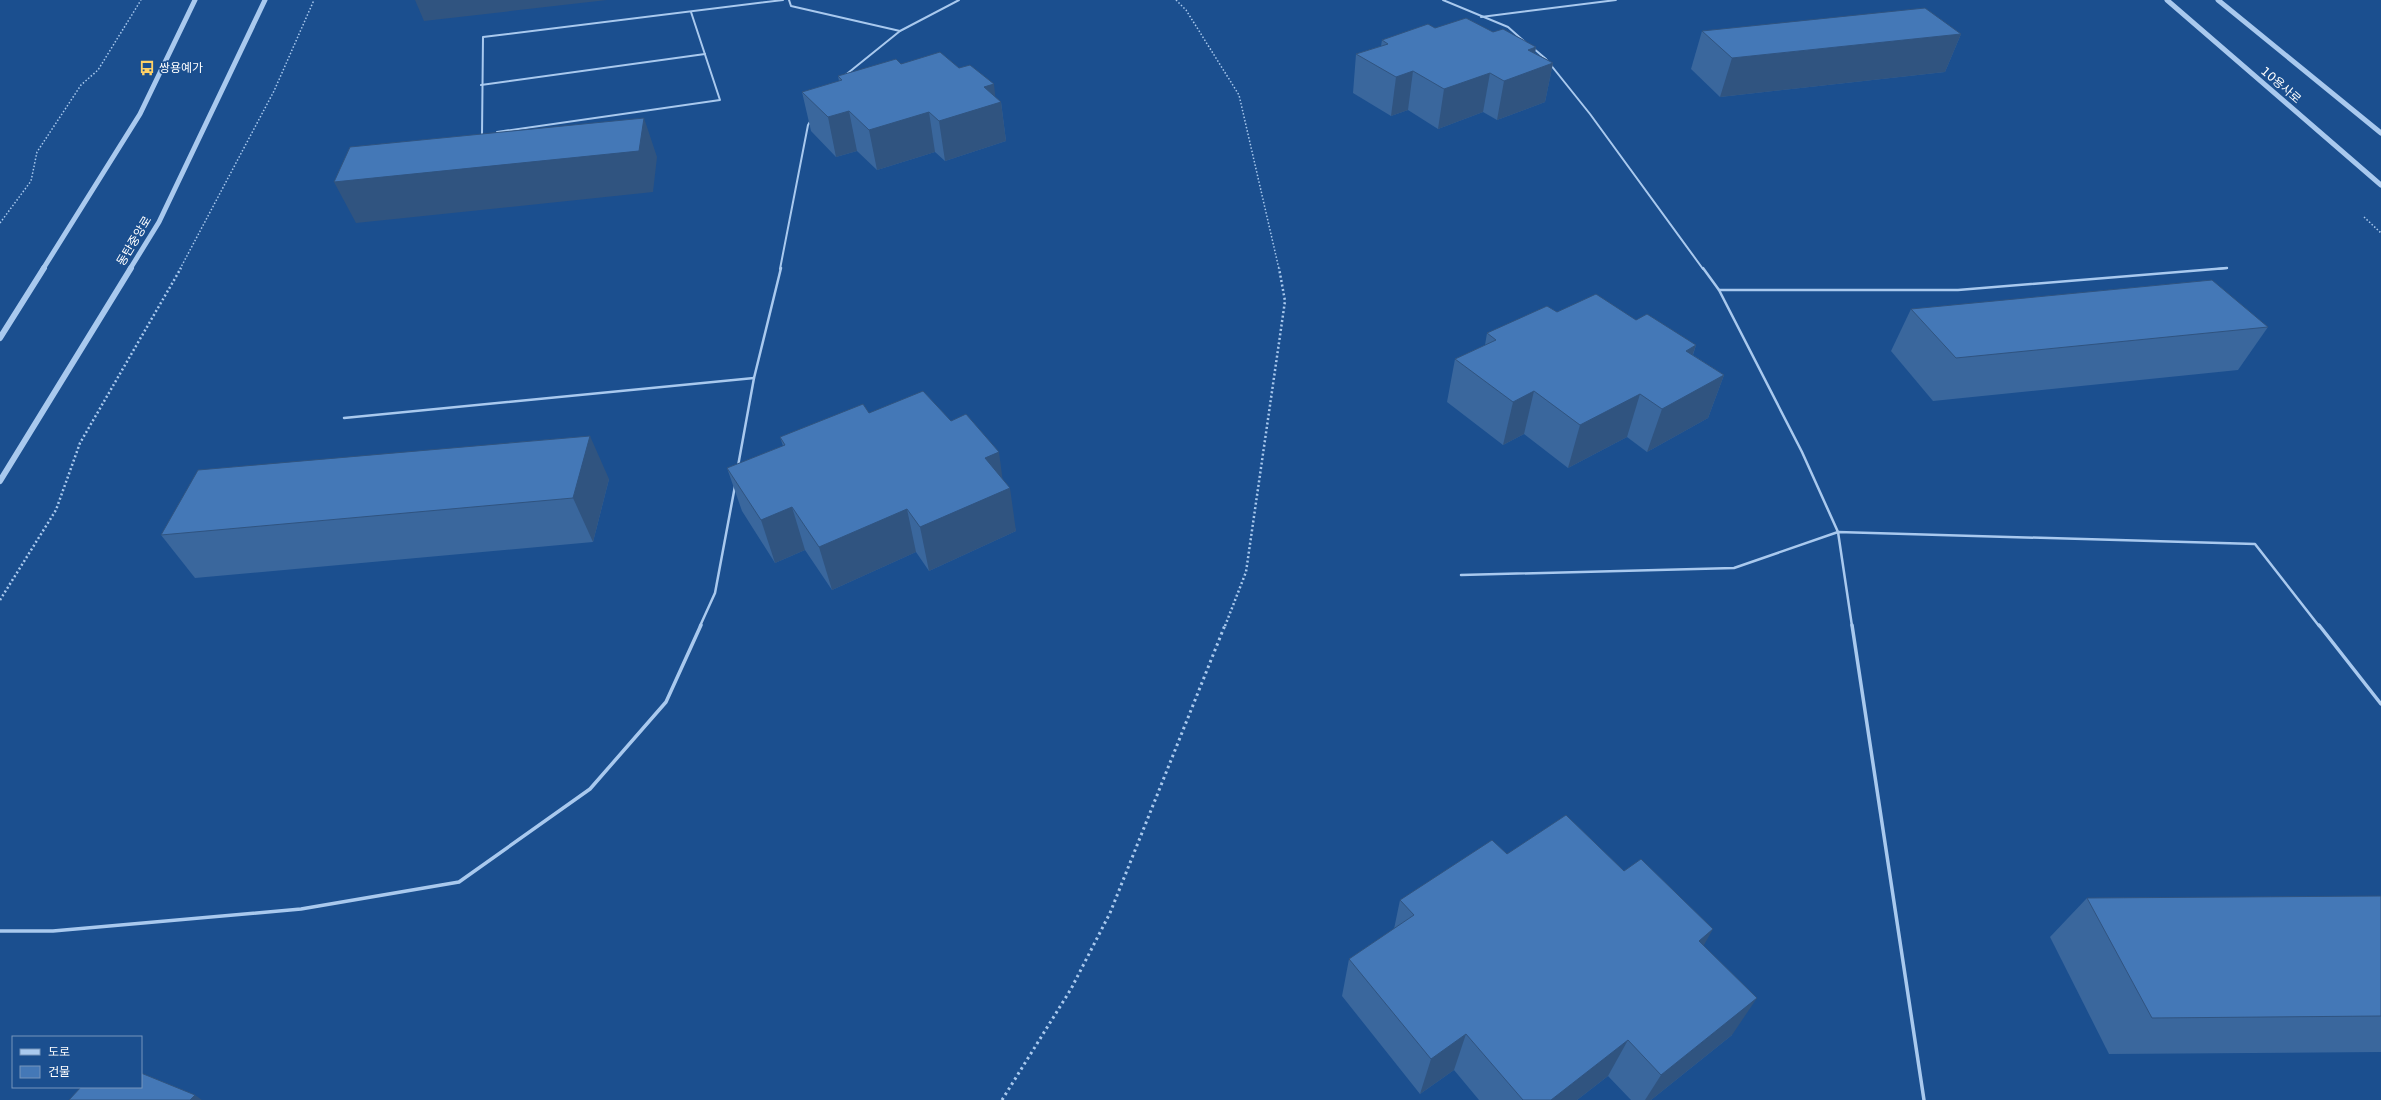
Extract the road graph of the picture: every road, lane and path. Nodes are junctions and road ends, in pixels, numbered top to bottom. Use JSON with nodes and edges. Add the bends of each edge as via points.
{"nodes":[{"id":1,"x":141,"y":0,"type":"edge"},
{"id":2,"x":195,"y":0,"type":"edge"},
{"id":3,"x":264,"y":0,"type":"edge"},
{"id":4,"x":314,"y":0,"type":"edge"},
{"id":5,"x":783,"y":0,"type":"edge"},
{"id":6,"x":788,"y":0,"type":"edge"},
{"id":7,"x":959,"y":0,"type":"edge"},
{"id":8,"x":1176,"y":0,"type":"edge"},
{"id":9,"x":1443,"y":0,"type":"edge"},
{"id":10,"x":1616,"y":0,"type":"edge"},
{"id":11,"x":2167,"y":0,"type":"edge"},
{"id":12,"x":2218,"y":0,"type":"edge"},
{"id":13,"x":691,"y":12,"type":"junction"},
{"id":14,"x":1480,"y":17,"type":"junction"},
{"id":15,"x":900,"y":31,"type":"junction"},
{"id":16,"x":705,"y":54,"type":"junction"},
{"id":17,"x":839,"y":83,"type":"edge"},
{"id":18,"x":481,"y":85,"type":"junction"},
{"id":19,"x":812,"y":119,"type":"edge"},
{"id":20,"x":496,"y":132,"type":"edge"},
{"id":21,"x":2381,"y":133,"type":"edge"},
{"id":22,"x":488,"y":134,"type":"edge"},
{"id":23,"x":2381,"y":185,"type":"edge"},
{"id":24,"x":0,"y":223,"type":"edge"},
{"id":25,"x":2227,"y":268,"type":"dead end"},
{"id":26,"x":1720,"y":290,"type":"junction"},
{"id":27,"x":0,"y":338,"type":"edge"},
{"id":28,"x":754,"y":378,"type":"junction"},
{"id":29,"x":344,"y":418,"type":"dead end"},
{"id":30,"x":738,"y":470,"type":"edge"},
{"id":31,"x":736,"y":478,"type":"edge"},
{"id":32,"x":0,"y":480,"type":"edge"},
{"id":33,"x":1838,"y":532,"type":"junction"},
{"id":34,"x":1461,"y":575,"type":"dead end"},
{"id":35,"x":0,"y":600,"type":"edge"},
{"id":36,"x":2381,"y":704,"type":"edge"},
{"id":37,"x":0,"y":931,"type":"edge"},
{"id":38,"x":1002,"y":1100,"type":"edge"},
{"id":39,"x":1924,"y":1100,"type":"edge"}],
"edges":[{"from":1,"to":24,"type":"path","via":[[98,70],[81,85],[37,152],[31,181]]},
{"from":2,"to":27,"type":"street","via":[[140,114]]},
{"from":3,"to":32,"type":"street","name":"동탄중앙로","via":[[159,222]]},
{"from":4,"to":35,"type":"path","via":[[274,91],[207,220],[80,443],[56,510]]},
{"from":5,"to":13,"type":"lane"},
{"from":6,"to":15,"type":"lane","via":[[791,6]]},
{"from":7,"to":15,"type":"lane"},
{"from":8,"to":38,"type":"path","via":[[1186,10],[1239,95],[1272,231],[1285,301],[1246,572],[1110,913],[1071,989]]},
{"from":9,"to":14,"type":"lane"},
{"from":10,"to":14,"type":"lane"},
{"from":11,"to":23,"type":"street","name":"10용사로"},
{"from":12,"to":21,"type":"street","name":"10용사로"},
{"from":13,"to":16,"type":"lane"},
{"from":13,"to":18,"type":"lane","via":[[483,36]]},
{"from":14,"to":26,"type":"lane","via":[[1508,28],[1546,59],[1590,114]]},
{"from":15,"to":17,"type":"lane","via":[[848,71]]},
{"from":16,"to":18,"type":"lane"},
{"from":16,"to":20,"type":"lane","via":[[720,100]]},
{"from":18,"to":22,"type":"lane","via":[[480,135]]},
{"from":19,"to":28,"type":"lane","via":[[808,125],[788,237]]},
{"from":25,"to":26,"type":"lane","via":[[1958,290]]},
{"from":26,"to":33,"type":"lane","via":[[1802,452]]},
{"from":28,"to":29,"type":"lane"},
{"from":28,"to":30,"type":"lane"},
{"from":31,"to":37,"type":"lane","via":[[715,593],[666,702],[590,789],[459,882],[301,909],[53,931]]},
{"from":33,"to":34,"type":"lane","via":[[1734,568]]},
{"from":33,"to":36,"type":"lane","via":[[2255,544]]},
{"from":33,"to":39,"type":"lane"}]}
